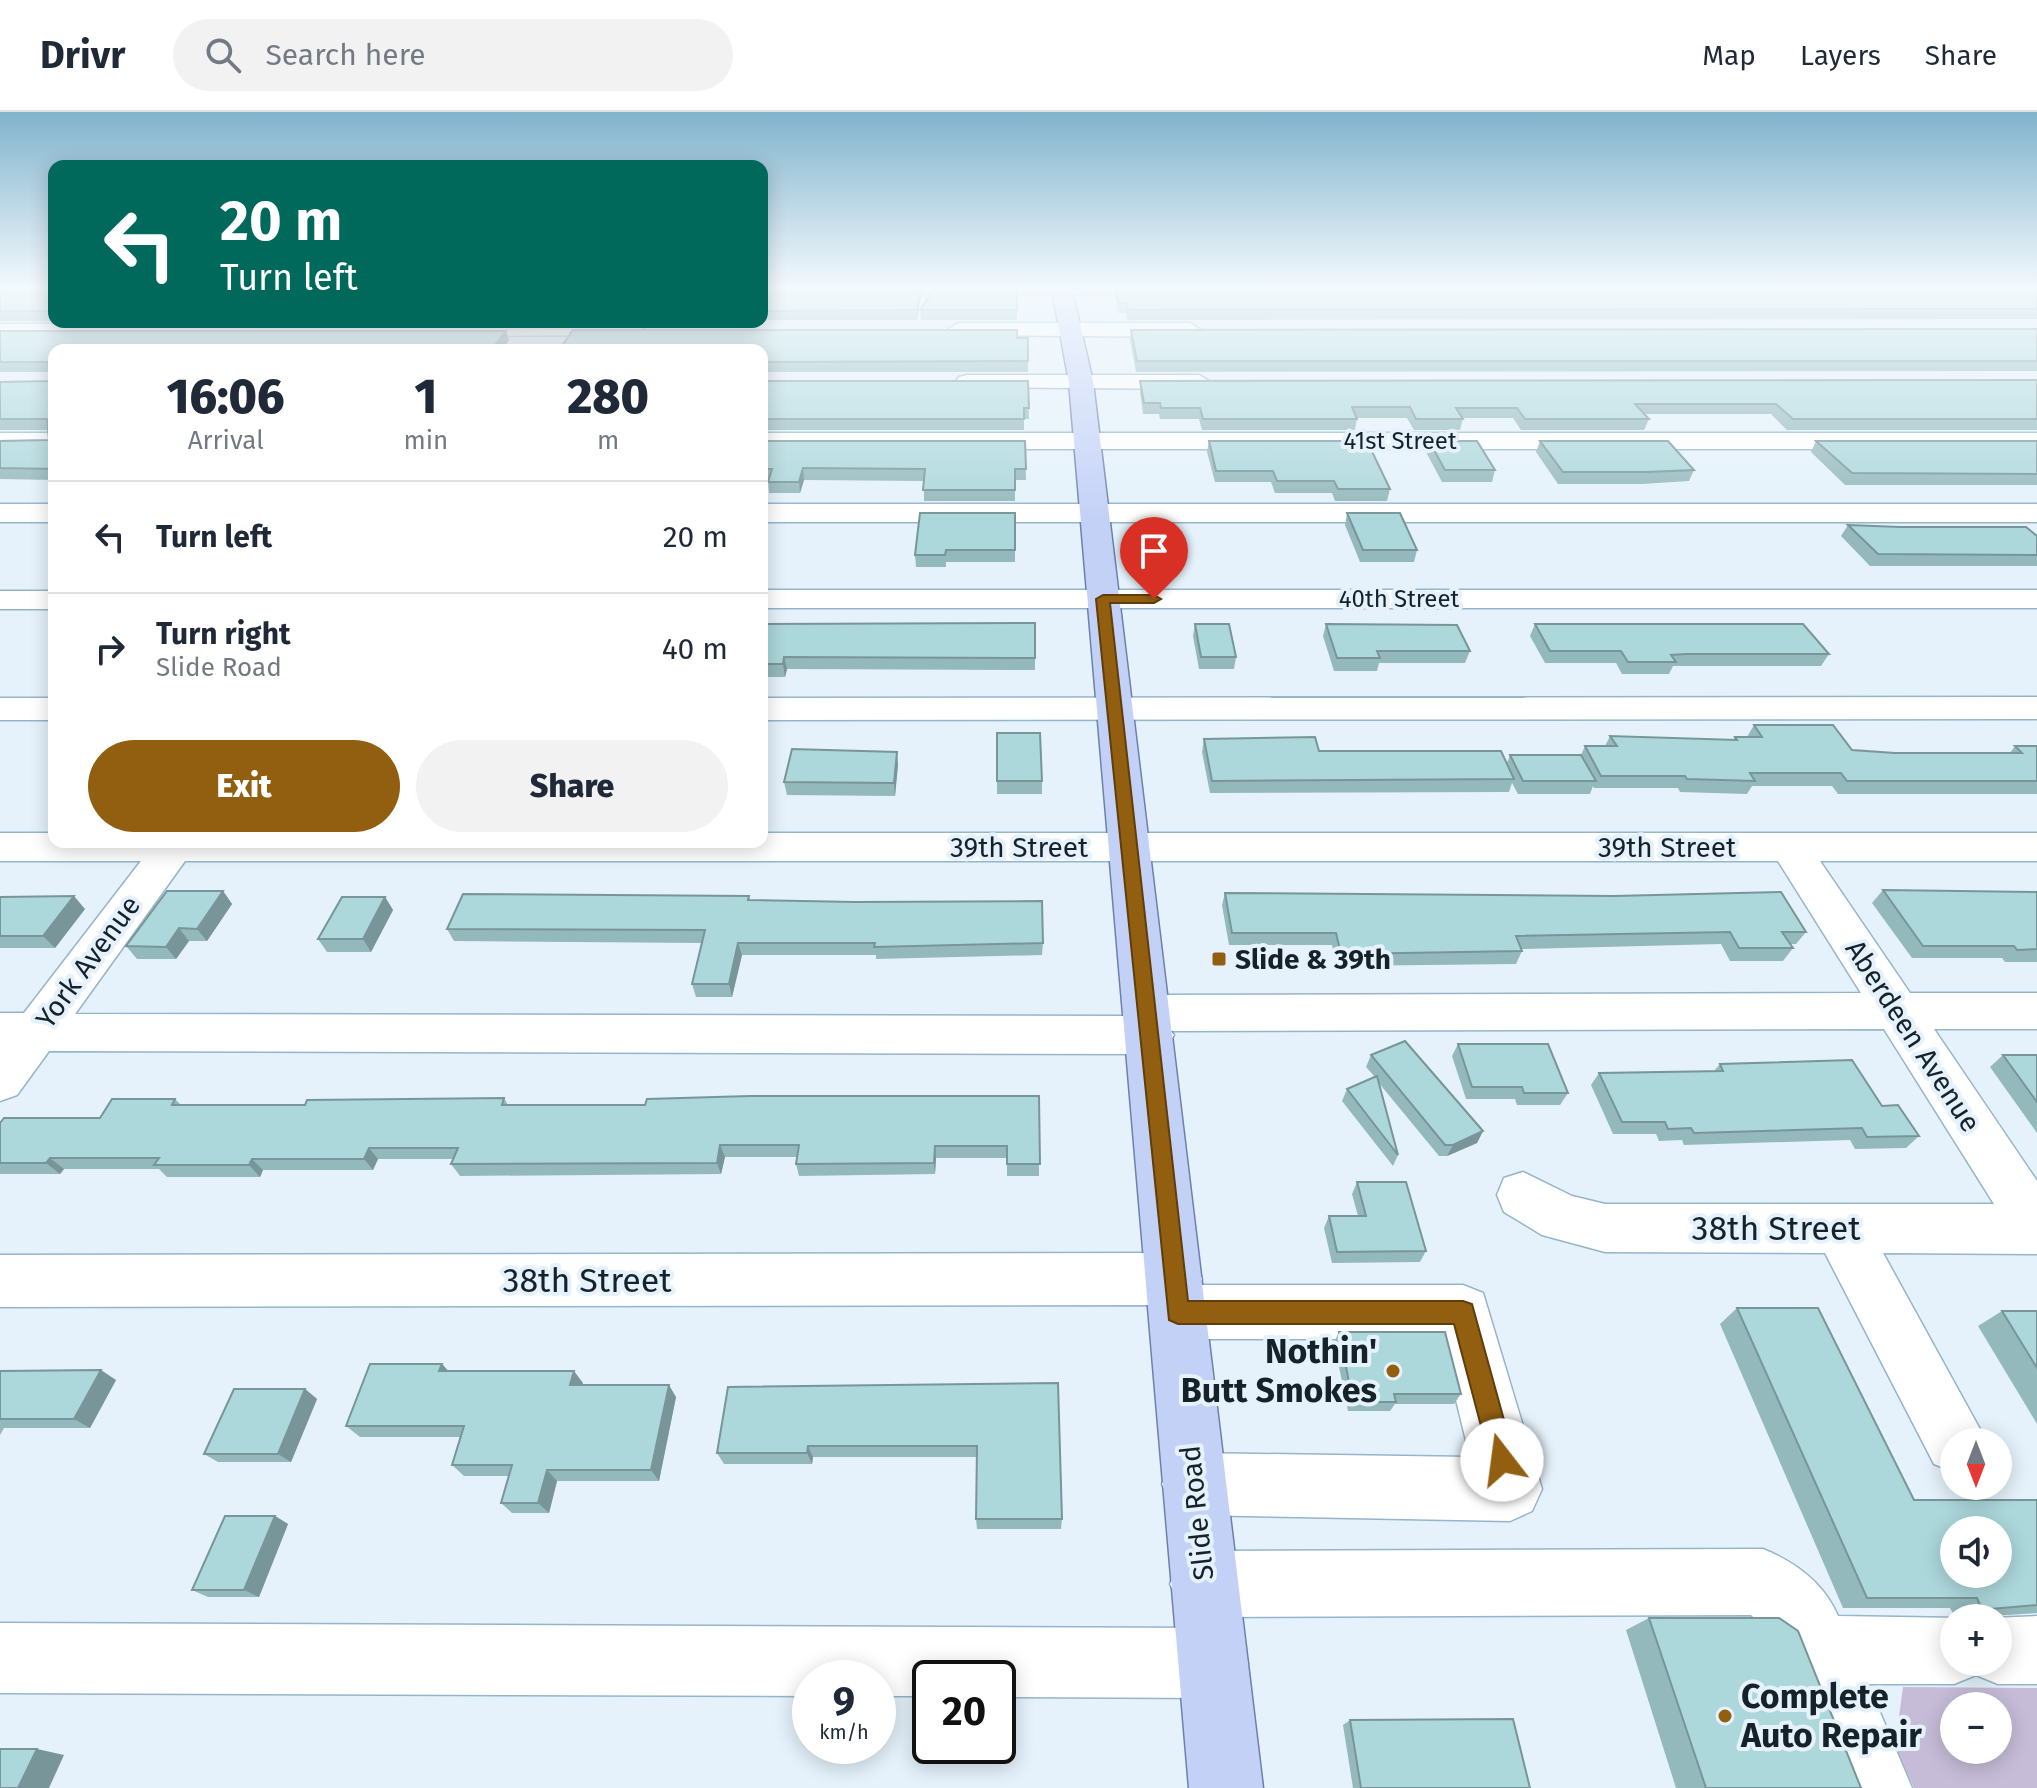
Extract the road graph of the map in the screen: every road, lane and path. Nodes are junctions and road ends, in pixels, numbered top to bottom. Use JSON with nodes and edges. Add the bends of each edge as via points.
{"nodes":[{"id":1,"x":1077,"y":363,"type":"edge"},
{"id":2,"x":946,"y":382,"type":"edge"},
{"id":3,"x":1081,"y":382,"type":"junction"},
{"id":4,"x":1230,"y":382,"type":"edge"},
{"id":5,"x":0,"y":441,"type":"edge"},
{"id":6,"x":48,"y":441,"type":"edge"},
{"id":7,"x":768,"y":441,"type":"edge"},
{"id":8,"x":1087,"y":441,"type":"junction"},
{"id":9,"x":2037,"y":441,"type":"edge"},
{"id":10,"x":0,"y":513,"type":"edge"},
{"id":11,"x":48,"y":513,"type":"edge"},
{"id":12,"x":768,"y":513,"type":"edge"},
{"id":13,"x":2037,"y":513,"type":"edge"},
{"id":14,"x":1095,"y":514,"type":"junction"},
{"id":15,"x":768,"y":599,"type":"edge"},
{"id":16,"x":1103,"y":599,"type":"junction"},
{"id":17,"x":2037,"y":599,"type":"edge"},
{"id":18,"x":0,"y":600,"type":"edge"},
{"id":19,"x":48,"y":600,"type":"edge"},
{"id":20,"x":1114,"y":708,"type":"junction"},
{"id":21,"x":2037,"y":708,"type":"edge"},
{"id":22,"x":0,"y":709,"type":"edge"},
{"id":23,"x":48,"y":709,"type":"edge"},
{"id":24,"x":768,"y":709,"type":"edge"},
{"id":25,"x":48,"y":846,"type":"edge"},
{"id":26,"x":768,"y":846,"type":"edge"},
{"id":27,"x":0,"y":847,"type":"edge"},
{"id":28,"x":1129,"y":847,"type":"junction"},
{"id":29,"x":1790,"y":847,"type":"junction"},
{"id":30,"x":2037,"y":847,"type":"edge"},
{"id":31,"x":172,"y":848,"type":"edge"},
{"id":32,"x":1897,"y":1011,"type":"junction"},
{"id":33,"x":2037,"y":1011,"type":"edge"},
{"id":34,"x":1148,"y":1024,"type":"junction"},
{"id":35,"x":18,"y":1032,"type":"edge"},
{"id":36,"x":0,"y":1081,"type":"edge"},
{"id":37,"x":1523,"y":1195,"type":"dead end"},
{"id":38,"x":2037,"y":1227,"type":"edge"},
{"id":39,"x":1840,"y":1228,"type":"junction"},
{"id":40,"x":0,"y":1281,"type":"edge"},
{"id":41,"x":1176,"y":1296,"type":"junction"},
{"id":42,"x":1948,"y":1428,"type":"edge"},
{"id":43,"x":1193,"y":1484,"type":"junction"},
{"id":44,"x":1203,"y":1584,"type":"junction"},
{"id":45,"x":1818,"y":1650,"type":"junction"},
{"id":46,"x":1940,"y":1650,"type":"edge"},
{"id":47,"x":2012,"y":1650,"type":"edge"},
{"id":48,"x":2037,"y":1650,"type":"edge"},
{"id":49,"x":0,"y":1658,"type":"edge"},
{"id":50,"x":1213,"y":1663,"type":"junction"},
{"id":51,"x":1226,"y":1788,"type":"edge"},
{"id":52,"x":1875,"y":1788,"type":"edge"}],
"edges":[{"from":1,"to":3,"type":"main road","name":"Slide Road"},
{"from":2,"to":3,"type":"street"},
{"from":3,"to":4,"type":"street"},
{"from":3,"to":8,"type":"main road","name":"Slide Road"},
{"from":5,"to":6,"type":"street"},
{"from":7,"to":8,"type":"street","name":"41st Street"},
{"from":8,"to":9,"type":"street","name":"41st Street"},
{"from":8,"to":14,"type":"main road","name":"Slide Road"},
{"from":10,"to":11,"type":"street"},
{"from":12,"to":14,"type":"street"},
{"from":13,"to":14,"type":"street"},
{"from":14,"to":16,"type":"main road","name":"Slide Road"},
{"from":15,"to":16,"type":"street","name":"40th Street"},
{"from":16,"to":17,"type":"street","name":"40th Street"},
{"from":16,"to":20,"type":"main road","name":"Slide Road"},
{"from":18,"to":19,"type":"street"},
{"from":20,"to":21,"type":"street"},
{"from":20,"to":24,"type":"street"},
{"from":20,"to":28,"type":"main road","name":"Slide Road"},
{"from":22,"to":23,"type":"street"},
{"from":25,"to":27,"type":"street","name":"39th Street"},
{"from":26,"to":28,"type":"street","name":"39th Street"},
{"from":28,"to":29,"type":"street","name":"39th Street"},
{"from":28,"to":34,"type":"main road","name":"Slide Road"},
{"from":29,"to":30,"type":"street","name":"39th Street"},
{"from":29,"to":32,"type":"street","name":"Aberdeen Avenue"},
{"from":31,"to":35,"type":"street","name":"York Avenue"},
{"from":32,"to":33,"type":"street"},
{"from":32,"to":34,"type":"street"},
{"from":32,"to":38,"type":"street","name":"Aberdeen Avenue"},
{"from":34,"to":35,"type":"street"},
{"from":34,"to":41,"type":"main road","name":"Slide Road"},
{"from":35,"to":36,"type":"street","name":"York Avenue"},
{"from":37,"to":39,"type":"street","name":"38th Street","via":[[1561,1218],[1605,1228]]},
{"from":38,"to":39,"type":"street","name":"38th Street"},
{"from":39,"to":42,"type":"street"},
{"from":40,"to":41,"type":"street","name":"38th Street"},
{"from":41,"to":43,"type":"main road","name":"Slide Road"},
{"from":41,"to":43,"type":"street","name":"38th Street","via":[[1463,1312],[1510,1489]]},
{"from":43,"to":44,"type":"main road","name":"Slide Road"},
{"from":44,"to":45,"type":"street","via":[[1763,1582],[1805,1618]]},
{"from":44,"to":50,"type":"main road","name":"Slide Road"},
{"from":45,"to":46,"type":"street"},
{"from":45,"to":52,"type":"street"},
{"from":47,"to":48,"type":"street"},
{"from":49,"to":50,"type":"street"},
{"from":50,"to":51,"type":"main road","name":"Slide Road"}]}
